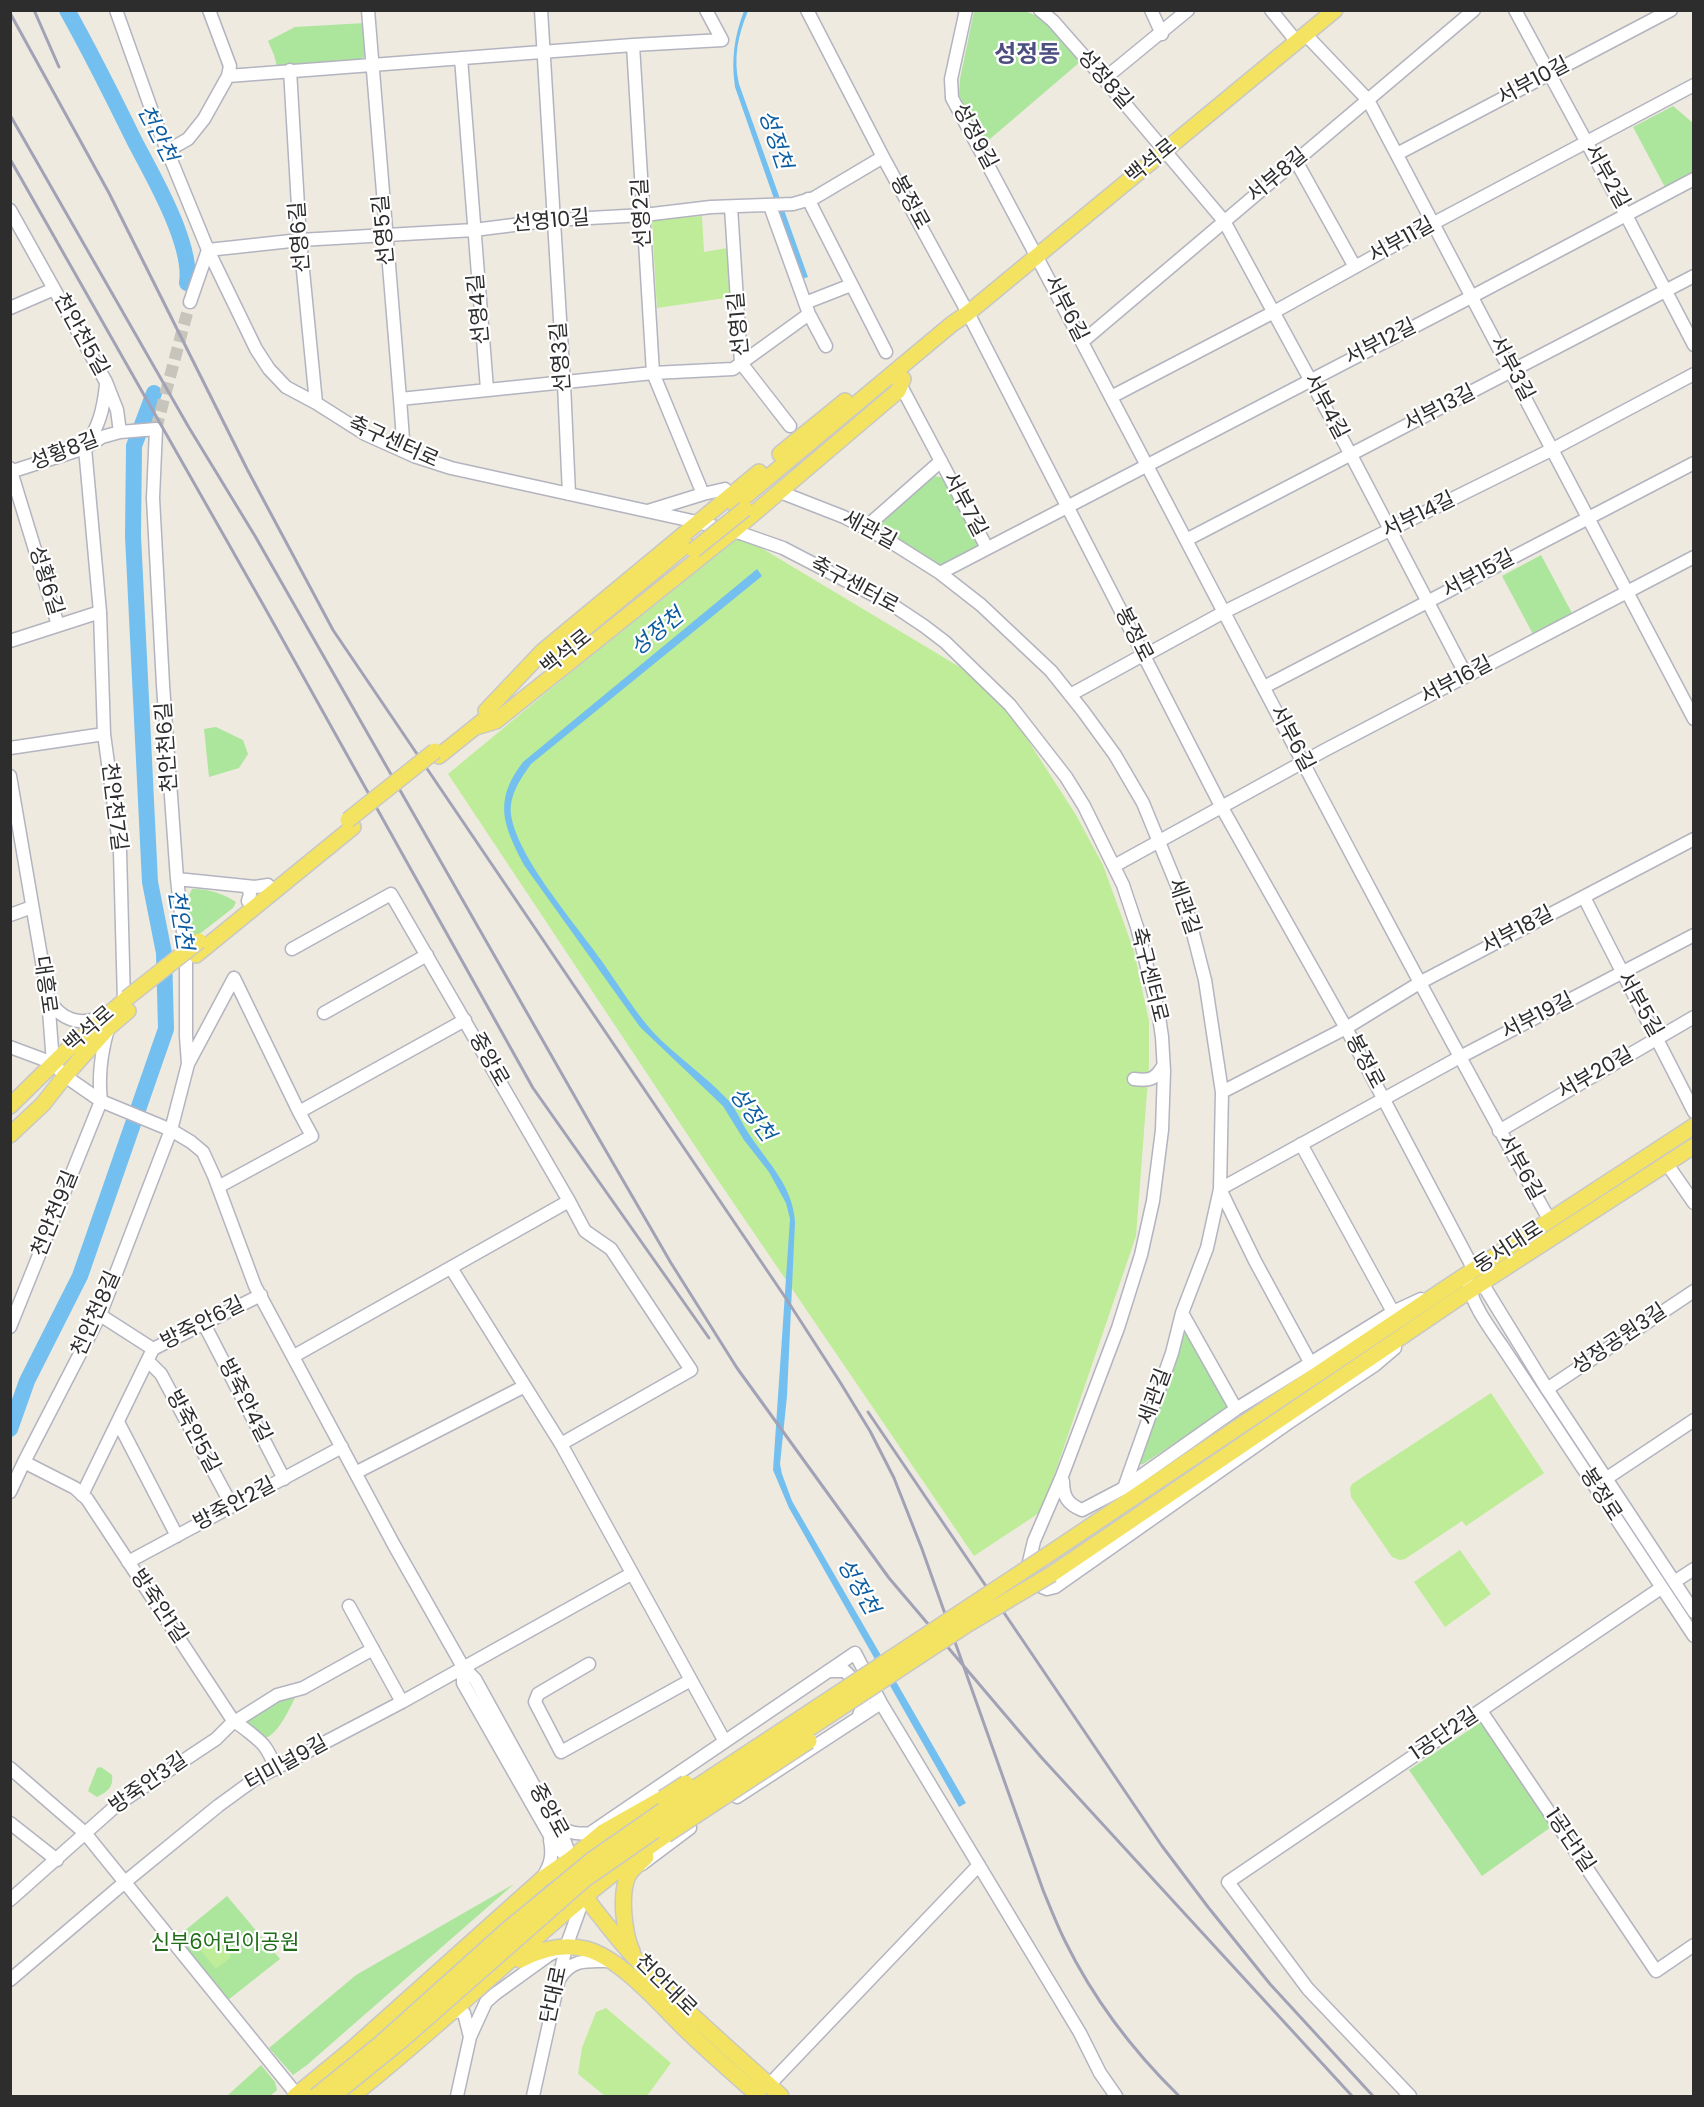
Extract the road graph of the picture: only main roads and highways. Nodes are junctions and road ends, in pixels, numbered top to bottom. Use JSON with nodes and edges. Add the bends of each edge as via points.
{"nodes":[{"id":1,"x":1335,"y":10,"type":"edge"},
{"id":2,"x":900,"y":378,"type":"junction"},
{"id":3,"x":690,"y":548,"type":"junction"},
{"id":4,"x":486,"y":711,"type":"junction"},
{"id":5,"x":476,"y":727,"type":"junction"},
{"id":6,"x":437,"y":753,"type":"junction"},
{"id":7,"x":351,"y":823,"type":"junction"},
{"id":8,"x":197,"y":948,"type":"junction"},
{"id":9,"x":126,"y":1003,"type":"junction"},
{"id":10,"x":10,"y":1106,"type":"edge"},
{"id":11,"x":10,"y":1115,"type":"edge"},
{"id":12,"x":1694,"y":1126,"type":"edge"},
{"id":13,"x":12,"y":1134,"type":"edge"},
{"id":14,"x":1694,"y":1146,"type":"edge"},
{"id":15,"x":1466,"y":1284,"type":"junction"},
{"id":16,"x":1144,"y":1490,"type":"junction"},
{"id":17,"x":1052,"y":1574,"type":"junction"},
{"id":18,"x":666,"y":1835,"type":"junction"},
{"id":19,"x":571,"y":1859,"type":"junction"},
{"id":20,"x":585,"y":1896,"type":"junction"},
{"id":21,"x":636,"y":1959,"type":"junction"},
{"id":22,"x":636,"y":1981,"type":"junction"},
{"id":23,"x":469,"y":1998,"type":"junction"},
{"id":24,"x":764,"y":2091,"type":"edge"},
{"id":25,"x":296,"y":2096,"type":"edge"},
{"id":26,"x":315,"y":2097,"type":"edge"},
{"id":27,"x":333,"y":2097,"type":"edge"},
{"id":28,"x":352,"y":2097,"type":"edge"},
{"id":29,"x":781,"y":2097,"type":"edge"}],
"edges":[{"from":1,"to":2,"type":"main road","name":"백석로","via":[[968,313]]},
{"from":2,"to":3,"type":"main road","name":"백석로"},
{"from":2,"to":4,"type":"main road","via":[[886,372],[874,378],[543,651]]},
{"from":2,"to":5,"type":"main road","via":[[892,396],[732,532],[496,721]]},
{"from":3,"to":4,"type":"main road","name":"백석로"},
{"from":3,"to":5,"type":"main road","name":"백석로"},
{"from":4,"to":6,"type":"main road","name":"백석로"},
{"from":5,"to":6,"type":"main road","name":"백석로"},
{"from":6,"to":7,"type":"main road","bridge":true},
{"from":7,"to":8,"type":"main road"},
{"from":7,"to":8,"type":"main road","via":[[268,885],[248,894]]},
{"from":8,"to":9,"type":"main road","bridge":true},
{"from":9,"to":10,"type":"main road","name":"백석로","via":[[53,1063]]},
{"from":9,"to":13,"type":"main road","name":"백석로","via":[[43,1104]]},
{"from":11,"to":13,"type":"main road","via":[[16,1122]]},
{"from":12,"to":15,"type":"main road","name":"동서대로","via":[[1550,1221]]},
{"from":14,"to":15,"type":"main road","name":"동서대로"},
{"from":15,"to":16,"type":"main road","name":"동서대로","via":[[1317,1367]]},
{"from":15,"to":17,"type":"main road","name":"동서대로","via":[[1336,1380]]},
{"from":16,"to":19,"type":"main road","bridge":true,"via":[[984,1587],[663,1798],[596,1833]]},
{"from":16,"to":26,"type":"main road","bridge":true,"via":[[592,1860]]},
{"from":17,"to":18,"type":"main road","bridge":true,"via":[[960,1642]]},
{"from":17,"to":27,"type":"main road","bridge":true,"via":[[968,1624],[585,1879]]},
{"from":18,"to":20,"type":"main road"},
{"from":18,"to":21,"type":"main road","via":[[629,1874],[625,1923]]},
{"from":19,"to":20,"type":"main road","name":"천안대로"},
{"from":19,"to":25,"type":"main road","via":[[542,1879]]},
{"from":20,"to":21,"type":"main road","name":"천안대로"},
{"from":20,"to":22,"type":"main road","via":[[600,1927]]},
{"from":20,"to":23,"type":"main road"},
{"from":21,"to":24,"type":"main road","name":"천안대로"},
{"from":22,"to":23,"type":"main road","via":[[602,1955],[566,1947],[534,1952]]},
{"from":22,"to":24,"type":"main road","name":"천안대로","via":[[710,2053]]},
{"from":23,"to":28,"type":"main road"},
{"from":24,"to":29,"type":"main road","name":"천안대로"}]}
